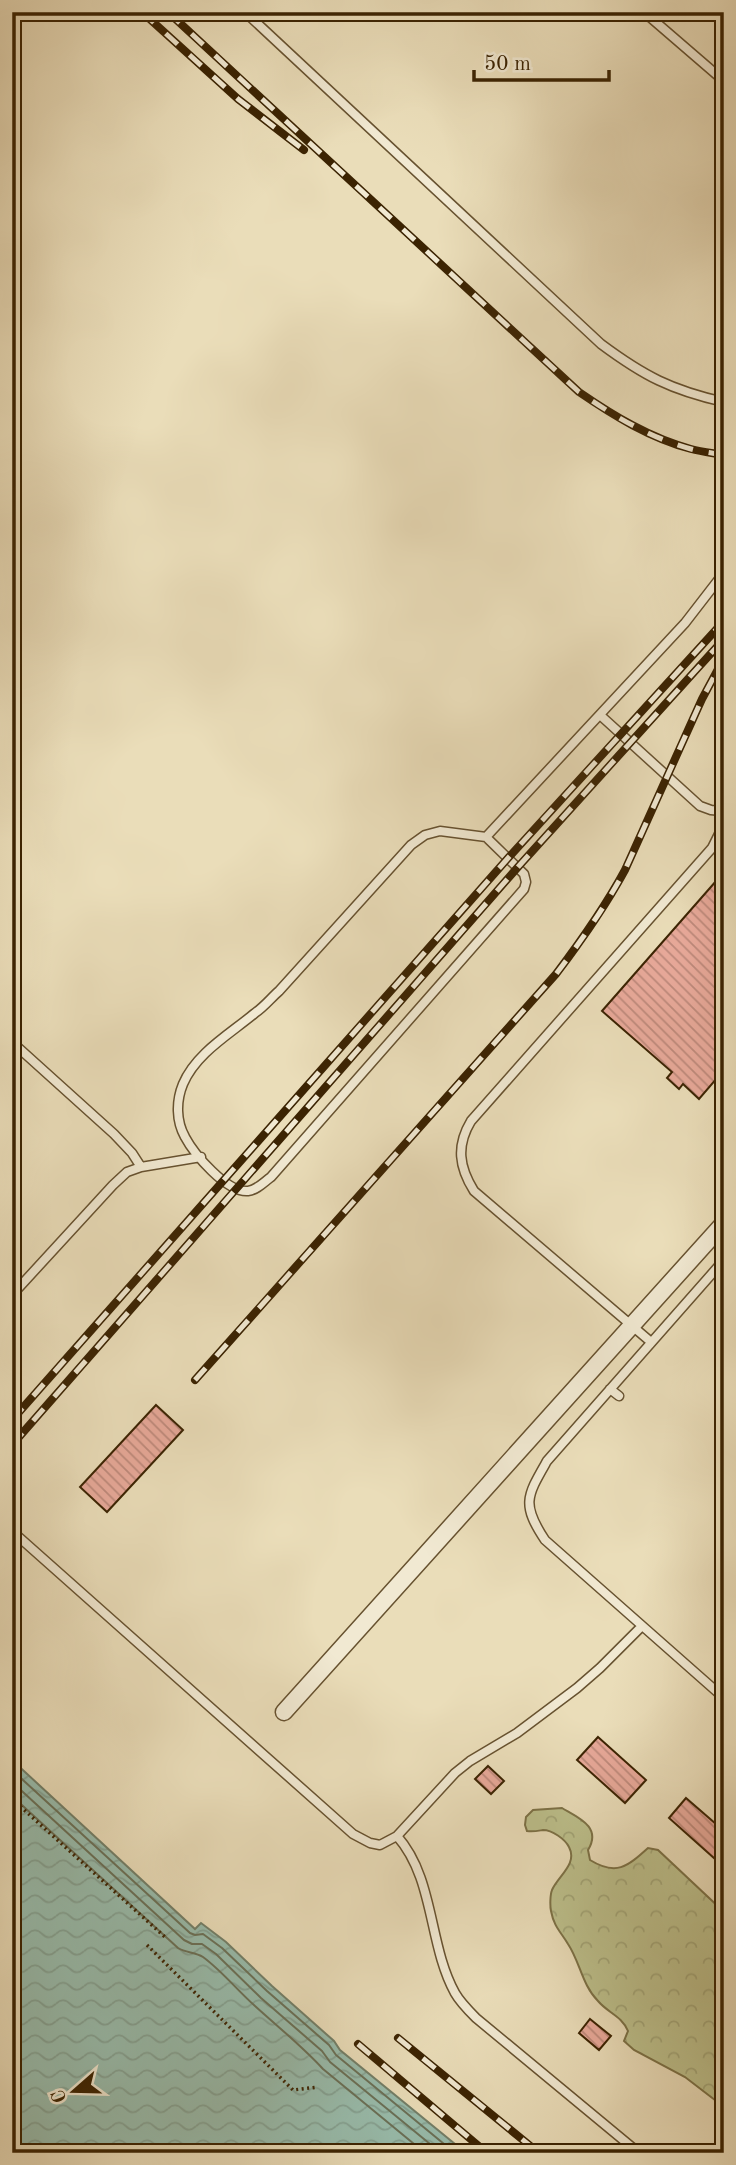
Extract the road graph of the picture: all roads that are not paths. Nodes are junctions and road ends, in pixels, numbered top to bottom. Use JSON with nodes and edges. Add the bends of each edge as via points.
{"nodes":[{"id":1,"x":245,"y":12,"type":"edge"},
{"id":2,"x":645,"y":12,"type":"edge"},
{"id":3,"x":724,"y":81,"type":"edge"},
{"id":4,"x":724,"y":402,"type":"edge"},
{"id":5,"x":724,"y":568,"type":"edge"},
{"id":6,"x":600,"y":715,"type":"junction"},
{"id":7,"x":722,"y":810,"type":"edge"},
{"id":8,"x":486,"y":837,"type":"junction"},
{"id":9,"x":12,"y":1042,"type":"edge"},
{"id":10,"x":201,"y":1157,"type":"junction"},
{"id":11,"x":141,"y":1167,"type":"junction"},
{"id":12,"x":724,"y":1223,"type":"edge"},
{"id":13,"x":724,"y":1259,"type":"edge"},
{"id":14,"x":12,"y":1294,"type":"edge"},
{"id":15,"x":632,"y":1326,"type":"junction"},
{"id":16,"x":651,"y":1342,"type":"junction"},
{"id":17,"x":610,"y":1389,"type":"junction"},
{"id":18,"x":619,"y":1396,"type":"dead end"},
{"id":19,"x":12,"y":1531,"type":"edge"},
{"id":20,"x":642,"y":1626,"type":"junction"},
{"id":21,"x":724,"y":1698,"type":"edge"},
{"id":22,"x":284,"y":1712,"type":"dead end"},
{"id":23,"x":397,"y":1836,"type":"junction"},
{"id":24,"x":639,"y":2153,"type":"edge"}],
"edges":[{"from":1,"to":4,"type":"lane","via":[[601,344],[659,382]]},
{"from":2,"to":3,"type":"lane"},
{"from":5,"to":6,"type":"lane","via":[[685,623]]},
{"from":6,"to":7,"type":"lane","via":[[700,806]]},
{"from":6,"to":8,"type":"lane"},
{"from":7,"to":15,"type":"lane","via":[[722,828],[712,848],[471,1121],[461,1143],[462,1168],[474,1191]]},
{"from":8,"to":10,"type":"lane","via":[[440,831],[411,845],[279,991],[193,1066],[183,1082],[177,1113],[184,1136]]},
{"from":8,"to":10,"type":"lane","via":[[524,874],[524,890],[271,1177],[249,1191],[234,1189]]},
{"from":9,"to":11,"type":"lane","via":[[114,1134]]},
{"from":10,"to":11,"type":"lane"},
{"from":11,"to":14,"type":"lane","via":[[113,1185]]},
{"from":12,"to":15,"type":"street"},
{"from":13,"to":16,"type":"lane"},
{"from":15,"to":16,"type":"lane"},
{"from":15,"to":22,"type":"street"},
{"from":16,"to":17,"type":"lane"},
{"from":17,"to":18,"type":"lane"},
{"from":17,"to":20,"type":"lane","via":[[547,1461],[530,1490],[529,1505],[545,1540]]},
{"from":19,"to":23,"type":"lane","via":[[353,1833],[380,1845]]},
{"from":20,"to":21,"type":"lane"},
{"from":20,"to":23,"type":"lane","via":[[577,1688],[470,1761]]},
{"from":23,"to":24,"type":"lane","via":[[416,1863],[456,1996],[476,2018]]}]}
